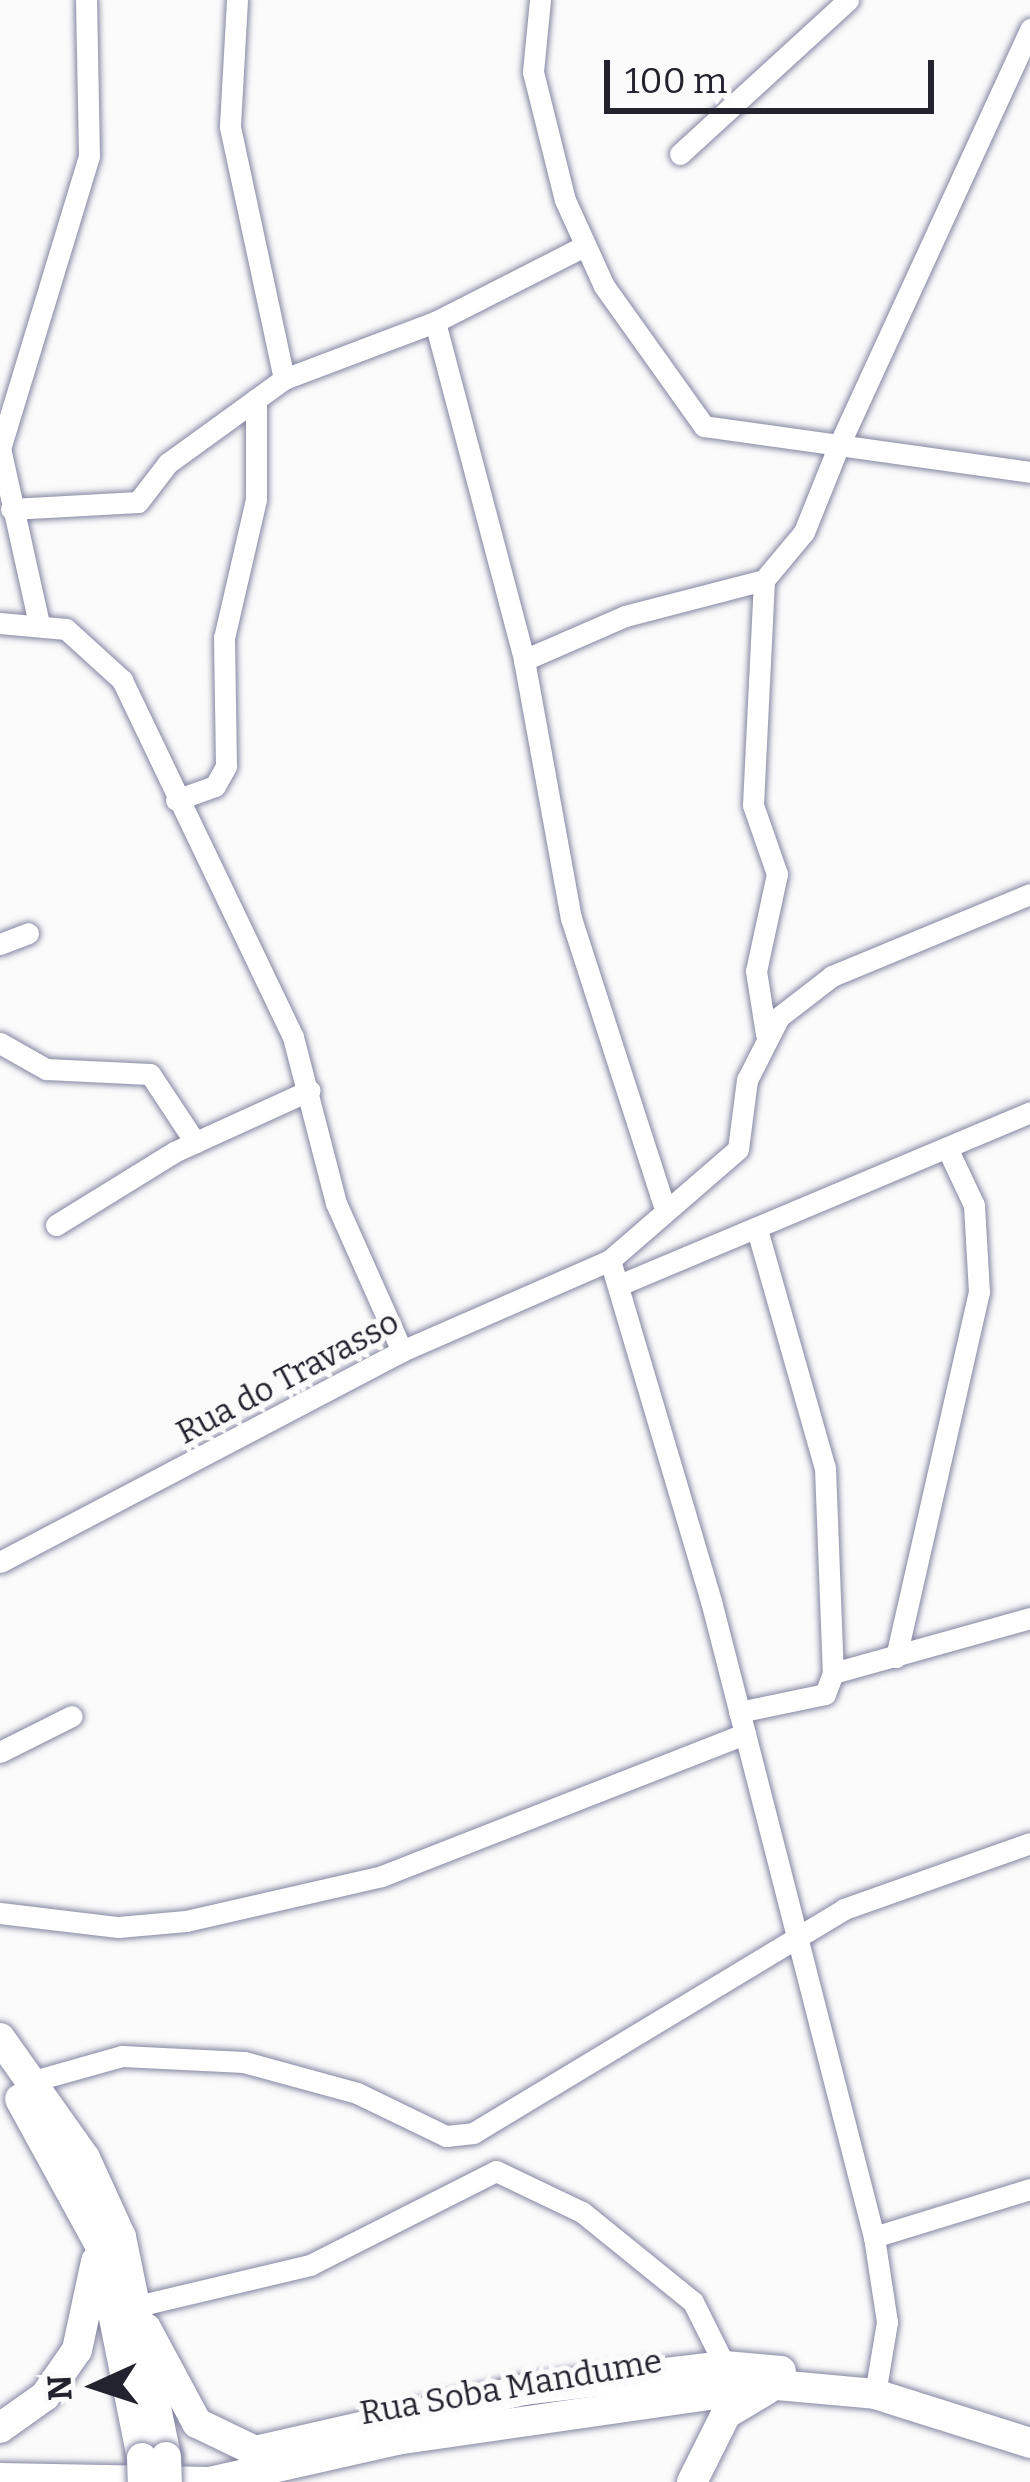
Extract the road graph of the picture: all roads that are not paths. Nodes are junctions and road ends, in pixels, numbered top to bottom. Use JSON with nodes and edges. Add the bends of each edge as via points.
{"nodes":[{"id":1,"x":86,"y":0,"type":"edge"},
{"id":2,"x":237,"y":0,"type":"edge"},
{"id":3,"x":541,"y":0,"type":"edge"},
{"id":4,"x":848,"y":0,"type":"edge"},
{"id":5,"x":1030,"y":29,"type":"edge"},
{"id":6,"x":680,"y":154,"type":"dead end"},
{"id":7,"x":583,"y":247,"type":"junction"},
{"id":8,"x":435,"y":322,"type":"junction"},
{"id":9,"x":284,"y":379,"type":"junction"},
{"id":10,"x":256,"y":399,"type":"junction"},
{"id":11,"x":839,"y":445,"type":"junction"},
{"id":12,"x":0,"y":449,"type":"edge"},
{"id":13,"x":1030,"y":472,"type":"edge"},
{"id":14,"x":11,"y":508,"type":"junction"},
{"id":15,"x":764,"y":580,"type":"junction"},
{"id":16,"x":38,"y":620,"type":"junction"},
{"id":17,"x":0,"y":623,"type":"edge"},
{"id":18,"x":524,"y":660,"type":"junction"},
{"id":19,"x":176,"y":800,"type":"junction"},
{"id":20,"x":1030,"y":894,"type":"edge"},
{"id":21,"x":28,"y":934,"type":"dead end"},
{"id":22,"x":0,"y":944,"type":"edge"},
{"id":23,"x":766,"y":1034,"type":"junction"},
{"id":24,"x":0,"y":1043,"type":"edge"},
{"id":25,"x":310,"y":1090,"type":"junction"},
{"id":26,"x":1030,"y":1112,"type":"edge"},
{"id":27,"x":195,"y":1142,"type":"junction"},
{"id":28,"x":949,"y":1152,"type":"junction"},
{"id":29,"x":664,"y":1208,"type":"junction"},
{"id":30,"x":56,"y":1225,"type":"dead end"},
{"id":31,"x":758,"y":1233,"type":"junction"},
{"id":32,"x":610,"y":1260,"type":"junction"},
{"id":33,"x":619,"y":1285,"type":"junction"},
{"id":34,"x":402,"y":1351,"type":"junction"},
{"id":35,"x":0,"y":1562,"type":"edge"},
{"id":36,"x":1030,"y":1618,"type":"edge"},
{"id":37,"x":896,"y":1657,"type":"junction"},
{"id":38,"x":833,"y":1672,"type":"junction"},
{"id":39,"x":72,"y":1716,"type":"dead end"},
{"id":40,"x":742,"y":1723,"type":"junction"},
{"id":41,"x":0,"y":1752,"type":"edge"},
{"id":42,"x":1030,"y":1843,"type":"edge"},
{"id":43,"x":0,"y":1913,"type":"edge"},
{"id":44,"x":791,"y":1937,"type":"junction"},
{"id":45,"x":0,"y":2038,"type":"edge"},
{"id":46,"x":0,"y":2070,"type":"edge"},
{"id":47,"x":33,"y":2081,"type":"junction"},
{"id":48,"x":461,"y":2136,"type":"junction"},
{"id":49,"x":472,"y":2174,"type":"junction"},
{"id":50,"x":1030,"y":2188,"type":"edge"},
{"id":51,"x":874,"y":2236,"type":"junction"},
{"id":52,"x":110,"y":2240,"type":"junction"},
{"id":53,"x":144,"y":2316,"type":"junction"},
{"id":54,"x":725,"y":2366,"type":"junction"},
{"id":55,"x":671,"y":2383,"type":"junction"},
{"id":56,"x":777,"y":2385,"type":"junction"},
{"id":57,"x":833,"y":2390,"type":"junction"},
{"id":58,"x":874,"y":2394,"type":"junction"},
{"id":59,"x":0,"y":2428,"type":"edge"},
{"id":60,"x":1030,"y":2443,"type":"edge"},
{"id":61,"x":155,"y":2470,"type":"edge"},
{"id":62,"x":0,"y":2478,"type":"edge"},
{"id":63,"x":682,"y":2482,"type":"edge"},
{"id":64,"x":692,"y":2482,"type":"edge"}],
"edges":[{"from":1,"to":12,"type":"street","via":[[89,156]]},
{"from":2,"to":9,"type":"street","via":[[230,127]]},
{"from":3,"to":7,"type":"street","via":[[533,72]]},
{"from":4,"to":6,"type":"street"},
{"from":5,"to":11,"type":"street"},
{"from":7,"to":8,"type":"street"},
{"from":7,"to":11,"type":"street","via":[[704,426]]},
{"from":8,"to":9,"type":"street"},
{"from":8,"to":18,"type":"street"},
{"from":9,"to":10,"type":"street"},
{"from":10,"to":14,"type":"street","via":[[167,463],[138,502]]},
{"from":10,"to":19,"type":"street","via":[[256,499],[224,638],[226,766],[215,786]]},
{"from":11,"to":13,"type":"street"},
{"from":11,"to":15,"type":"street","via":[[804,532]]},
{"from":12,"to":14,"type":"street"},
{"from":14,"to":16,"type":"street"},
{"from":15,"to":18,"type":"street","via":[[625,616]]},
{"from":15,"to":23,"type":"street","via":[[753,805],[778,874],[756,971]]},
{"from":16,"to":17,"type":"street"},
{"from":16,"to":19,"type":"street","via":[[86,641],[122,680]]},
{"from":18,"to":29,"type":"street","via":[[572,918]]},
{"from":19,"to":25,"type":"street"},
{"from":20,"to":23,"type":"street","via":[[832,976]]},
{"from":21,"to":22,"type":"street"},
{"from":23,"to":29,"type":"street","via":[[743,1142]]},
{"from":24,"to":27,"type":"street","via":[[46,1069],[150,1074]]},
{"from":25,"to":27,"type":"street"},
{"from":25,"to":34,"type":"street","via":[[336,1203]]},
{"from":26,"to":28,"type":"street"},
{"from":27,"to":30,"type":"street"},
{"from":28,"to":31,"type":"street"},
{"from":28,"to":37,"type":"street","via":[[974,1205],[979,1292]]},
{"from":29,"to":32,"type":"street"},
{"from":31,"to":33,"type":"street"},
{"from":31,"to":38,"type":"street","via":[[825,1468]]},
{"from":32,"to":33,"type":"street"},
{"from":32,"to":34,"type":"street","name":"Rua do Travasso"},
{"from":33,"to":40,"type":"street"},
{"from":34,"to":35,"type":"street","name":"Rua do Travasso"},
{"from":36,"to":37,"type":"street"},
{"from":37,"to":38,"type":"street"},
{"from":38,"to":40,"type":"street","via":[[825,1694]]},
{"from":39,"to":41,"type":"street"},
{"from":40,"to":43,"type":"street","via":[[382,1876],[141,1925]]},
{"from":40,"to":44,"type":"street"},
{"from":42,"to":44,"type":"street","via":[[920,1874]]},
{"from":44,"to":48,"type":"street"},
{"from":44,"to":51,"type":"street"},
{"from":45,"to":47,"type":"main road"},
{"from":46,"to":52,"type":"main road"},
{"from":47,"to":48,"type":"street","via":[[122,2056],[244,2062]]},
{"from":47,"to":52,"type":"main road"},
{"from":48,"to":49,"type":"street"},
{"from":49,"to":53,"type":"street","via":[[310,2265]]},
{"from":49,"to":54,"type":"street","via":[[496,2171],[582,2212],[694,2302]]},
{"from":50,"to":51,"type":"street"},
{"from":51,"to":58,"type":"street","via":[[886,2322]]},
{"from":52,"to":53,"type":"main road"},
{"from":52,"to":59,"type":"main road","via":[[76,2350],[45,2396]]},
{"from":52,"to":61,"type":"main road"},
{"from":53,"to":55,"type":"main road","via":[[197,2423],[255,2450],[523,2390]]},
{"from":53,"to":61,"type":"main road"},
{"from":54,"to":55,"type":"main road"},
{"from":54,"to":57,"type":"main road","via":[[793,2372]]},
{"from":55,"to":56,"type":"main road","name":"Rua Soba Mandume"},
{"from":55,"to":62,"type":"main road","name":"Rua Soba Mandume","via":[[210,2482]]},
{"from":55,"to":63,"type":"main road","via":[[700,2428]]},
{"from":56,"to":57,"type":"main road","name":"Rua Soba Mandume"},
{"from":56,"to":64,"type":"main road","via":[[726,2414]]},
{"from":57,"to":58,"type":"main road","name":"Rua Soba Mandume"},
{"from":58,"to":60,"type":"main road","name":"Rua Soba Mandume"}]}
